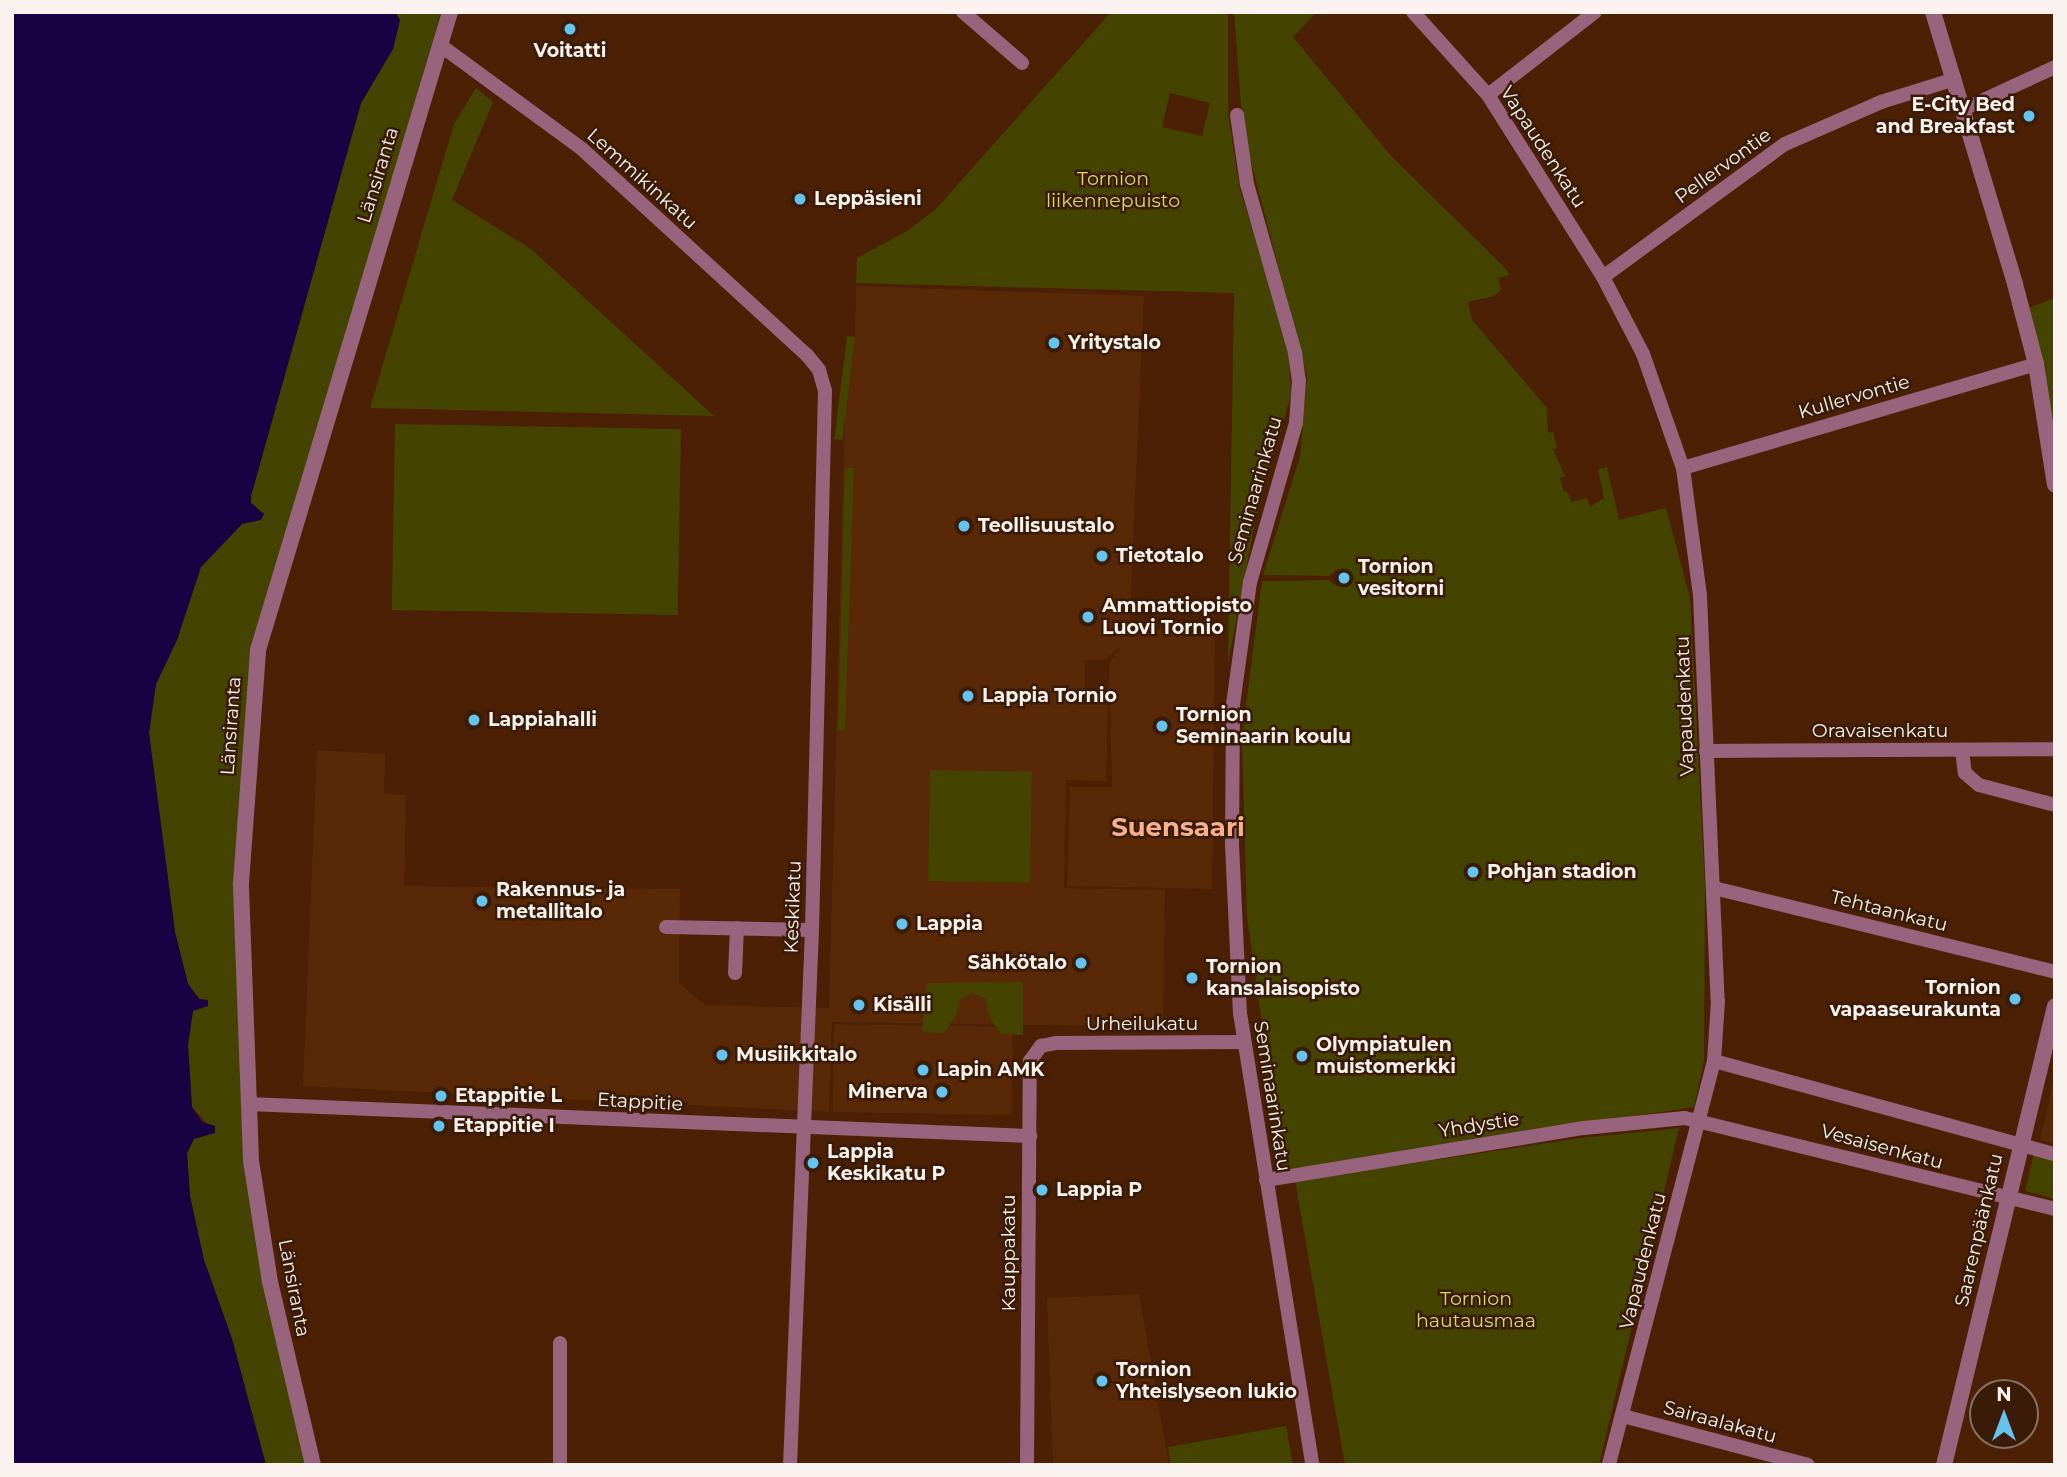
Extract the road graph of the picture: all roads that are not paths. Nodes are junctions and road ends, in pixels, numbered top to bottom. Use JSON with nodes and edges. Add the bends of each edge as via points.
{"nodes":[{"id":1,"x":450,"y":12,"type":"edge"},
{"id":2,"x":963,"y":12,"type":"edge"},
{"id":3,"x":1413,"y":12,"type":"edge"},
{"id":4,"x":1595,"y":12,"type":"edge"},
{"id":5,"x":1933,"y":12,"type":"edge"},
{"id":6,"x":440,"y":45,"type":"junction"},
{"id":7,"x":1022,"y":63,"type":"dead end"},
{"id":8,"x":2055,"y":67,"type":"edge"},
{"id":9,"x":1955,"y":79,"type":"junction"},
{"id":10,"x":1488,"y":95,"type":"junction"},
{"id":11,"x":1966,"y":108,"type":"junction"},
{"id":12,"x":1237,"y":115,"type":"dead end"},
{"id":13,"x":1604,"y":277,"type":"junction"},
{"id":14,"x":807,"y":355,"type":"joint"},
{"id":15,"x":2036,"y":364,"type":"junction"},
{"id":16,"x":1683,"y":468,"type":"junction"},
{"id":17,"x":2055,"y":485,"type":"edge"},
{"id":18,"x":1962,"y":750,"type":"junction"},
{"id":19,"x":2055,"y":750,"type":"edge"},
{"id":20,"x":1706,"y":751,"type":"junction"},
{"id":21,"x":2055,"y":806,"type":"edge"},
{"id":22,"x":1714,"y":888,"type":"junction"},
{"id":23,"x":666,"y":927,"type":"dead end"},
{"id":24,"x":737,"y":928,"type":"junction"},
{"id":25,"x":812,"y":930,"type":"junction"},
{"id":26,"x":2055,"y":972,"type":"edge"},
{"id":27,"x":735,"y":973,"type":"dead end"},
{"id":28,"x":2055,"y":1006,"type":"edge"},
{"id":29,"x":1243,"y":1042,"type":"junction"},
{"id":30,"x":1041,"y":1046,"type":"joint"},
{"id":31,"x":1714,"y":1061,"type":"junction"},
{"id":32,"x":249,"y":1104,"type":"junction"},
{"id":33,"x":1699,"y":1118,"type":"junction"},
{"id":34,"x":804,"y":1129,"type":"junction"},
{"id":35,"x":1030,"y":1136,"type":"junction"},
{"id":36,"x":2021,"y":1145,"type":"junction"},
{"id":37,"x":2055,"y":1154,"type":"edge"},
{"id":38,"x":1266,"y":1180,"type":"junction"},
{"id":39,"x":2009,"y":1201,"type":"junction"},
{"id":40,"x":2055,"y":1209,"type":"edge"},
{"id":41,"x":560,"y":1343,"type":"dead end"},
{"id":42,"x":1623,"y":1416,"type":"junction"},
{"id":43,"x":313,"y":1465,"type":"edge"},
{"id":44,"x":560,"y":1465,"type":"edge"},
{"id":45,"x":790,"y":1465,"type":"edge"},
{"id":46,"x":1027,"y":1465,"type":"edge"},
{"id":47,"x":1312,"y":1465,"type":"edge"},
{"id":48,"x":1609,"y":1465,"type":"edge"},
{"id":49,"x":1808,"y":1465,"type":"edge"},
{"id":50,"x":1944,"y":1465,"type":"edge"}],
"edges":[{"from":1,"to":6,"type":"street","name":"Länsiranta"},
{"from":2,"to":7,"type":"street"},
{"from":3,"to":10,"type":"street","name":"Vapaudenkatu"},
{"from":4,"to":10,"type":"street"},
{"from":5,"to":9,"type":"street"},
{"from":6,"to":14,"type":"street","name":"Lemmikinkatu","via":[[582,149]]},
{"from":6,"to":32,"type":"street","name":"Länsiranta","via":[[258,650],[241,883]]},
{"from":8,"to":11,"type":"street"},
{"from":9,"to":11,"type":"street"},
{"from":9,"to":13,"type":"street","name":"Pellervontie","via":[[1881,102],[1785,144]]},
{"from":10,"to":13,"type":"street","name":"Vapaudenkatu"},
{"from":11,"to":15,"type":"street"},
{"from":12,"to":29,"type":"street","name":"Seminaarinkatu","via":[[1247,184],[1296,353],[1299,381],[1296,423],[1250,582],[1233,704],[1232,845]]},
{"from":13,"to":16,"type":"street","name":"Vapaudenkatu","via":[[1643,354]]},
{"from":14,"to":25,"type":"street","name":"Keskikatu","via":[[820,370],[827,424]]},
{"from":15,"to":16,"type":"street","name":"Kullervontie"},
{"from":15,"to":17,"type":"street"},
{"from":16,"to":20,"type":"street","name":"Vapaudenkatu","via":[[1700,596]]},
{"from":18,"to":19,"type":"street","name":"Oravaisenkatu"},
{"from":18,"to":20,"type":"street","name":"Oravaisenkatu"},
{"from":18,"to":21,"type":"street","via":[[1965,773],[1979,785]]},
{"from":20,"to":22,"type":"street","name":"Vapaudenkatu"},
{"from":22,"to":26,"type":"street","name":"Tehtaankatu"},
{"from":22,"to":31,"type":"street","name":"Vapaudenkatu","via":[[1718,1001]]},
{"from":23,"to":24,"type":"street"},
{"from":24,"to":25,"type":"street"},
{"from":24,"to":27,"type":"street"},
{"from":25,"to":34,"type":"street","name":"Keskikatu"},
{"from":28,"to":36,"type":"street","name":"Saarenpäänkatu"},
{"from":29,"to":30,"type":"street","name":"Urheilukatu"},
{"from":29,"to":38,"type":"street","name":"Seminaarinkatu"},
{"from":30,"to":35,"type":"street","name":"Kauppakatu","via":[[1030,1061]]},
{"from":31,"to":33,"type":"street","name":"Vapaudenkatu"},
{"from":31,"to":36,"type":"street","name":"Vesaisenkatu"},
{"from":32,"to":34,"type":"street","name":"Etappitie"},
{"from":32,"to":43,"type":"street","name":"Länsiranta","via":[[251,1160],[270,1282]]},
{"from":33,"to":38,"type":"street","name":"Yhdystie","via":[[1584,1128]]},
{"from":33,"to":39,"type":"street","name":"Vesaisenkatu"},
{"from":33,"to":42,"type":"street","name":"Vapaudenkatu"},
{"from":34,"to":35,"type":"street","name":"Etappitie"},
{"from":34,"to":45,"type":"street","name":"Keskikatu"},
{"from":35,"to":46,"type":"street","name":"Kauppakatu"},
{"from":36,"to":37,"type":"street","name":"Vesaisenkatu"},
{"from":36,"to":39,"type":"street","name":"Saarenpäänkatu"},
{"from":38,"to":47,"type":"street","name":"Seminaarinkatu"},
{"from":39,"to":40,"type":"street","name":"Vesaisenkatu"},
{"from":39,"to":50,"type":"street","name":"Saarenpäänkatu"},
{"from":41,"to":44,"type":"street"},
{"from":42,"to":48,"type":"street","name":"Vapaudenkatu"},
{"from":42,"to":49,"type":"street","name":"Sairaalakatu"}]}
